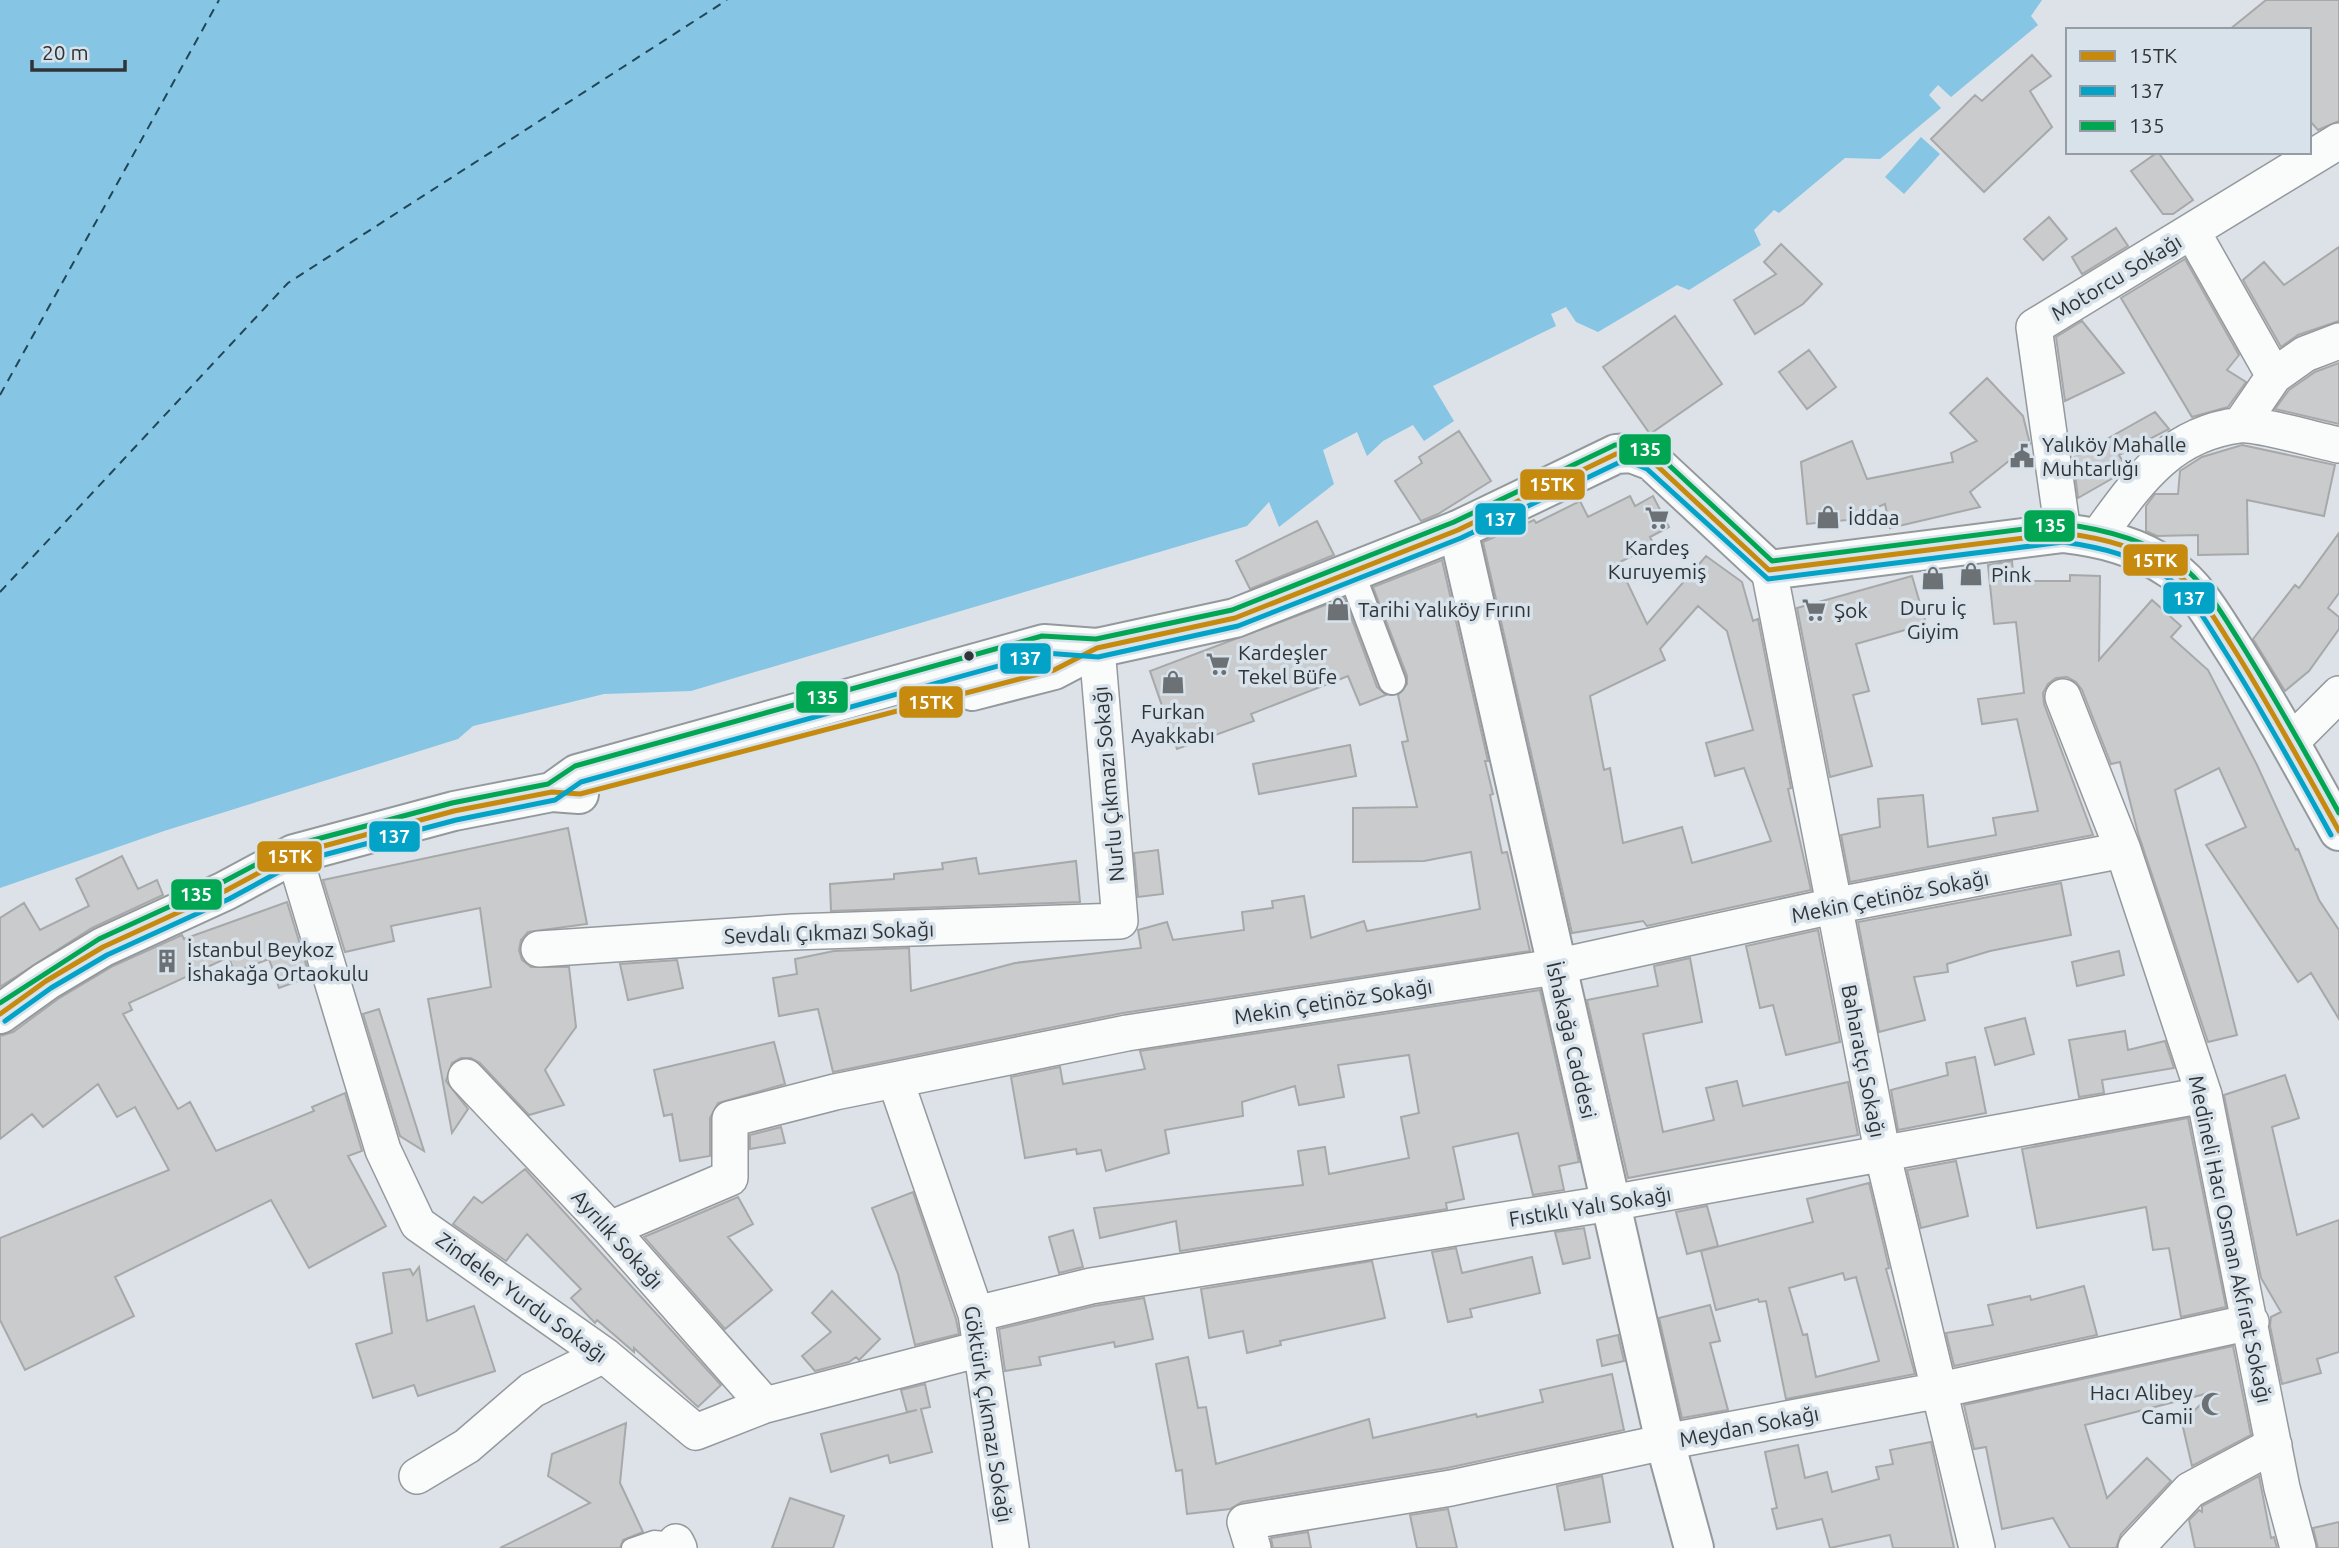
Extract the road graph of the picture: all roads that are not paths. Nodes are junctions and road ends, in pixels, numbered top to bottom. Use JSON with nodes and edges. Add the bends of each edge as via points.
{"nodes":[{"id":1,"x":2339,"y":141,"type":"edge"},
{"id":2,"x":2192,"y":232,"type":"junction"},
{"id":3,"x":2339,"y":341,"type":"edge"},
{"id":4,"x":2274,"y":376,"type":"junction"},
{"id":5,"x":2241,"y":424,"type":"junction"},
{"id":6,"x":2339,"y":445,"type":"edge"},
{"id":7,"x":1458,"y":530,"type":"junction"},
{"id":8,"x":2076,"y":534,"type":"junction"},
{"id":9,"x":1769,"y":570,"type":"junction"},
{"id":10,"x":1351,"y":572,"type":"junction"},
{"id":11,"x":1097,"y":648,"type":"junction"},
{"id":12,"x":1392,"y":681,"type":"dead end"},
{"id":13,"x":2339,"y":694,"type":"edge"},
{"id":14,"x":2063,"y":697,"type":"dead end"},
{"id":15,"x":2290,"y":743,"type":"junction"},
{"id":16,"x":2339,"y":831,"type":"edge"},
{"id":17,"x":2123,"y":850,"type":"junction"},
{"id":18,"x":294,"y":854,"type":"junction"},
{"id":19,"x":1833,"y":906,"type":"junction"},
{"id":20,"x":1120,"y":921,"type":"joint"},
{"id":21,"x":539,"y":949,"type":"dead end"},
{"id":22,"x":1555,"y":967,"type":"junction"},
{"id":23,"x":0,"y":1014,"type":"edge"},
{"id":24,"x":466,"y":1077,"type":"dead end"},
{"id":25,"x":896,"y":1082,"type":"junction"},
{"id":26,"x":2204,"y":1095,"type":"junction"},
{"id":27,"x":1883,"y":1156,"type":"junction"},
{"id":28,"x":1611,"y":1203,"type":"junction"},
{"id":29,"x":610,"y":1229,"type":"junction"},
{"id":30,"x":976,"y":1314,"type":"junction"},
{"id":31,"x":2251,"y":1322,"type":"junction"},
{"id":32,"x":980,"y":1349,"type":"junction"},
{"id":33,"x":604,"y":1355,"type":"junction"},
{"id":34,"x":1940,"y":1390,"type":"junction"},
{"id":35,"x":765,"y":1405,"type":"junction"},
{"id":36,"x":1665,"y":1442,"type":"junction"},
{"id":37,"x":2274,"y":1445,"type":"junction"},
{"id":38,"x":417,"y":1476,"type":"dead end"},
{"id":39,"x":1249,"y":1535,"type":"edge"},
{"id":40,"x":677,"y":1545,"type":"edge"},
{"id":41,"x":631,"y":1548,"type":"edge"},
{"id":42,"x":1011,"y":1548,"type":"edge"},
{"id":43,"x":1694,"y":1548,"type":"edge"},
{"id":44,"x":1977,"y":1548,"type":"edge"},
{"id":45,"x":2136,"y":1548,"type":"edge"},
{"id":46,"x":2298,"y":1548,"type":"edge"}],
"edges":[{"from":1,"to":2,"type":"street","name":"Motorcu Sokağı"},
{"from":2,"to":4,"type":"street"},
{"from":2,"to":8,"type":"street","name":"Motorcu Sokağı","via":[[2034,327]]},
{"from":3,"to":4,"type":"street","via":[[2305,354]]},
{"from":4,"to":5,"type":"street"},
{"from":5,"to":6,"type":"street"},
{"from":5,"to":8,"type":"street","via":[[2171,449]]},
{"from":7,"to":9,"type":"main road","via":[[1616,454],[1631,453],[1652,461]]},
{"from":7,"to":10,"type":"main road"},
{"from":7,"to":22,"type":"main road","name":"İshakağa Caddesi"},
{"from":8,"to":9,"type":"main road"},
{"from":8,"to":15,"type":"main road","via":[[2122,543],[2175,572],[2210,612]]},
{"from":9,"to":19,"type":"street","name":"Baharatçı Sokağı"},
{"from":10,"to":11,"type":"main road","via":[[1235,618]]},
{"from":10,"to":12,"type":"street"},
{"from":11,"to":18,"type":"main road","via":[[1054,670],[580,794],[552,792],[454,811]]},
{"from":11,"to":20,"type":"street","name":"Nurlu Çıkmazı Sokağı"},
{"from":13,"to":15,"type":"street"},
{"from":14,"to":17,"type":"street","name":"Medineli Hacı Osman Akfırat Sokağı"},
{"from":15,"to":16,"type":"main road"},
{"from":17,"to":19,"type":"street","name":"Mekin Çetinöz Sokağı"},
{"from":17,"to":26,"type":"street","name":"Medineli Hacı Osman Akfırat Sokağı"},
{"from":18,"to":23,"type":"main road","via":[[103,947]]},
{"from":18,"to":33,"type":"street","name":"Zindeler Yurdu Sokağı","via":[[383,1150],[418,1224]]},
{"from":19,"to":22,"type":"street","name":"Mekin Çetinöz Sokağı"},
{"from":19,"to":27,"type":"street","name":"Baharatçı Sokağı"},
{"from":20,"to":21,"type":"street","name":"Sevdalı Çıkmazı Sokağı","via":[[793,932]]},
{"from":22,"to":25,"type":"street","name":"Mekin Çetinöz Sokağı","via":[[1127,1033]]},
{"from":22,"to":28,"type":"main road","name":"İshakağa Caddesi"},
{"from":24,"to":29,"type":"street","name":"Ayrılık Sokağı"},
{"from":25,"to":29,"type":"street","name":"Mekin Çetinöz Sokağı","via":[[835,1092],[730,1119],[730,1178]]},
{"from":25,"to":30,"type":"street","name":"Göktürk Çıkmazı Sokağı"},
{"from":26,"to":27,"type":"street","name":"Fıstıklı Yalı Sokağı"},
{"from":26,"to":31,"type":"street","name":"Medineli Hacı Osman Akfırat Sokağı"},
{"from":27,"to":28,"type":"street","name":"Fıstıklı Yalı Sokağı"},
{"from":27,"to":34,"type":"street","name":"Baharatçı Sokağı"},
{"from":28,"to":30,"type":"street","name":"Fıstıklı Yalı Sokağı","via":[[1091,1286]]},
{"from":28,"to":36,"type":"main road","name":"İshakağa Caddesi"},
{"from":29,"to":35,"type":"street","name":"Ayrılık Sokağı"},
{"from":30,"to":32,"type":"street","name":"Göktürk Çıkmazı Sokağı"},
{"from":31,"to":34,"type":"street","name":"Meydan Sokağı"},
{"from":31,"to":37,"type":"street","name":"Medineli Hacı Osman Akfırat Sokağı"},
{"from":32,"to":35,"type":"street","name":"Zindeler Yurdu Sokağı"},
{"from":32,"to":42,"type":"street","name":"Göktürk Çıkmazı Sokağı"},
{"from":33,"to":35,"type":"street","name":"Zindeler Yurdu Sokağı","via":[[696,1432]]},
{"from":33,"to":38,"type":"street","via":[[532,1390],[467,1446]]},
{"from":34,"to":36,"type":"street","name":"Meydan Sokağı"},
{"from":34,"to":44,"type":"street","name":"Baharatçı Sokağı"},
{"from":36,"to":39,"type":"street","name":"Meydan Sokağı"},
{"from":36,"to":43,"type":"main road","name":"İshakağa Caddesi"},
{"from":37,"to":45,"type":"street","via":[[2190,1490]]},
{"from":37,"to":46,"type":"street","name":"Medineli Hacı Osman Akfırat Sokağı"},
{"from":40,"to":41,"type":"lane","via":[[654,1540]]}]}
